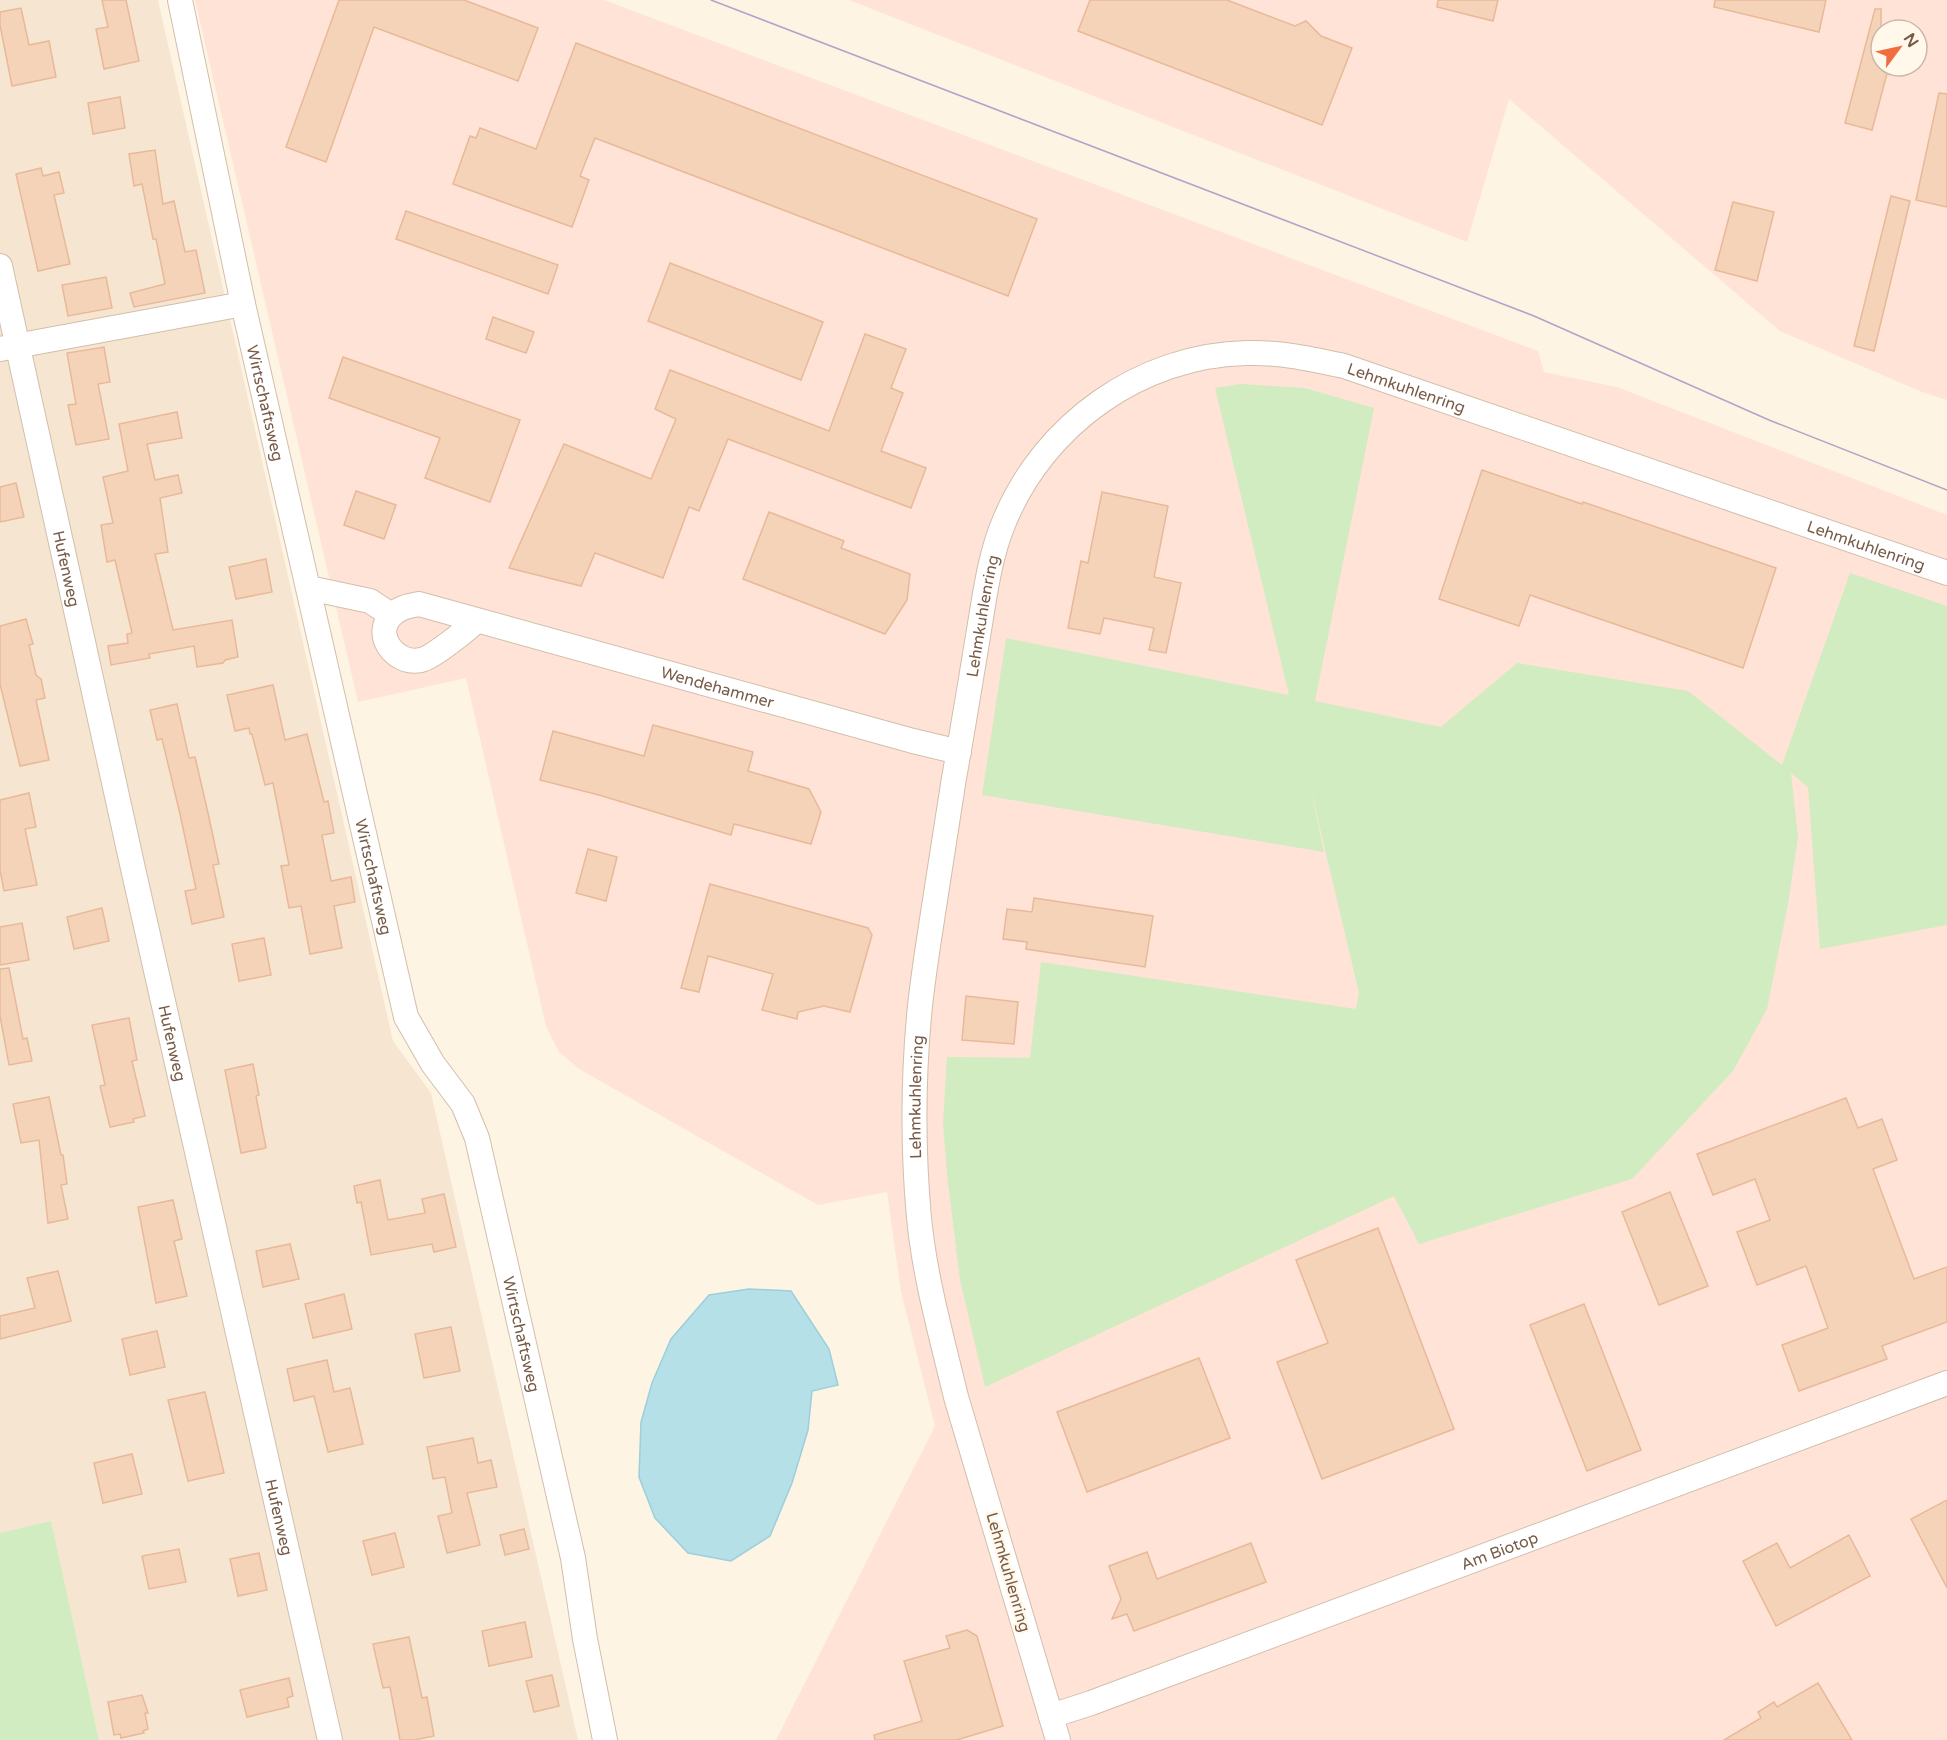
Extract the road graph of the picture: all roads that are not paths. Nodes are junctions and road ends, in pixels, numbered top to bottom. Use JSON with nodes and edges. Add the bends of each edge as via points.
{"nodes":[{"id":1,"x":180,"y":0,"type":"edge"},
{"id":2,"x":0,"y":266,"type":"edge"},
{"id":3,"x":243,"y":304,"type":"junction"},
{"id":4,"x":9,"y":348,"type":"edge"},
{"id":5,"x":1947,"y":573,"type":"edge"},
{"id":6,"x":309,"y":588,"type":"junction"},
{"id":7,"x":391,"y":615,"type":"junction"},
{"id":8,"x":477,"y":620,"type":"junction"},
{"id":9,"x":959,"y":752,"type":"junction"},
{"id":10,"x":1947,"y":1383,"type":"edge"},
{"id":11,"x":1051,"y":1716,"type":"junction"},
{"id":12,"x":330,"y":1740,"type":"edge"},
{"id":13,"x":604,"y":1740,"type":"edge"},
{"id":14,"x":1058,"y":1740,"type":"edge"}],
"edges":[{"from":1,"to":3,"type":"street","name":"Wirtschaftsweg"},
{"from":2,"to":4,"type":"street","name":"Hufenweg"},
{"from":3,"to":4,"type":"street"},
{"from":3,"to":6,"type":"street","name":"Wirtschaftsweg"},
{"from":4,"to":12,"type":"street","name":"Hufenweg","via":[[218,1237]]},
{"from":5,"to":9,"type":"street","name":"Lehmkuhlenring","via":[[1344,366],[1282,354],[1217,356],[1163,369],[1131,382],[1080,417],[1038,462],[1003,523],[995,550]]},
{"from":6,"to":7,"type":"street","via":[[370,601]]},
{"from":6,"to":13,"type":"street","name":"Wirtschaftsweg","via":[[406,1017],[433,1064],[463,1104],[477,1138],[573,1558]]},
{"from":7,"to":8,"type":"street","name":"Wendehammer","via":[[419,604]]},
{"from":7,"to":8,"type":"street","via":[[385,627],[385,640],[393,653],[407,660],[422,660],[467,631]]},
{"from":8,"to":9,"type":"street","name":"Wendehammer"},
{"from":9,"to":11,"type":"street","name":"Lehmkuhlenring","via":[[919,1017],[915,1112],[920,1221],[929,1279],[957,1397]]},
{"from":10,"to":11,"type":"street","name":"Am Biotop"},
{"from":11,"to":14,"type":"street","name":"Lehmkuhlenring"}]}
